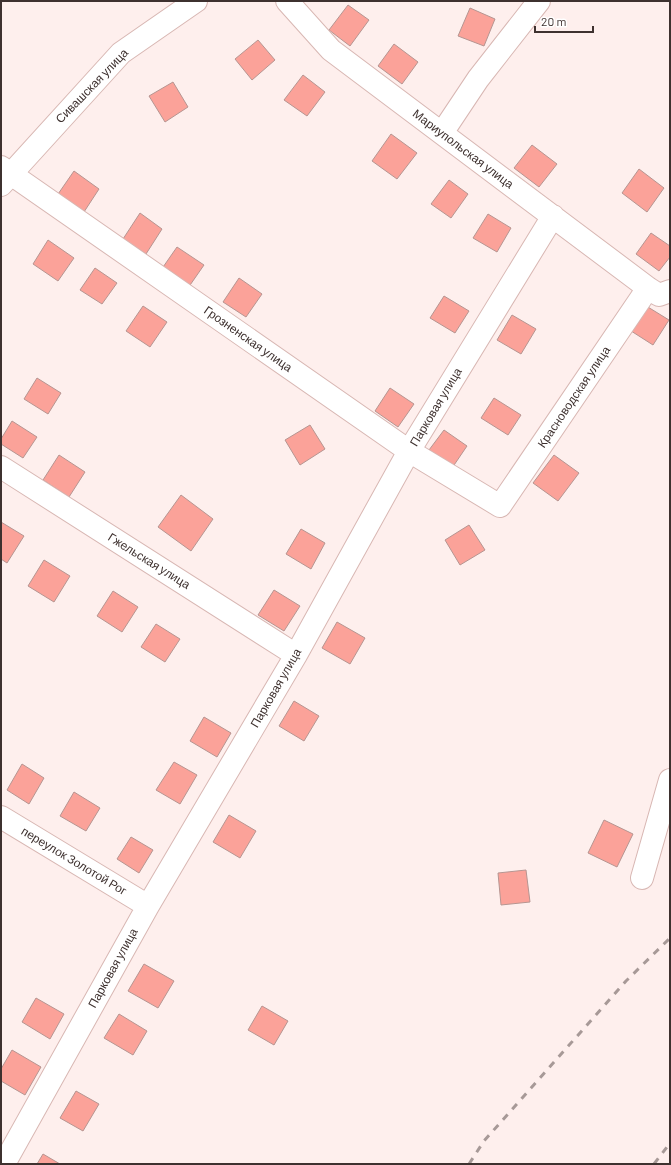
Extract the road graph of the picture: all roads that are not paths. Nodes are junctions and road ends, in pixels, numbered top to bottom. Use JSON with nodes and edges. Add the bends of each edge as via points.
{"nodes":[{"id":1,"x":287,"y":1,"type":"edge"},
{"id":2,"x":539,"y":1,"type":"edge"},
{"id":3,"x":193,"y":2,"type":"edge"},
{"id":4,"x":442,"y":133,"type":"junction"},
{"id":5,"x":4,"y":175,"type":"edge"},
{"id":6,"x":553,"y":216,"type":"junction"},
{"id":7,"x":648,"y":288,"type":"junction"},
{"id":8,"x":670,"y":291,"type":"edge"},
{"id":9,"x":409,"y":451,"type":"junction"},
{"id":10,"x":1,"y":467,"type":"edge"},
{"id":11,"x":500,"y":506,"type":"joint"},
{"id":12,"x":296,"y":655,"type":"junction"},
{"id":13,"x":670,"y":780,"type":"edge"},
{"id":14,"x":1,"y":817,"type":"edge"},
{"id":15,"x":642,"y":878,"type":"dead end"},
{"id":16,"x":148,"y":906,"type":"junction"},
{"id":17,"x":4,"y":1164,"type":"edge"}],
"edges":[{"from":1,"to":4,"type":"street","name":"Мариупольская улица","via":[[331,50]]},
{"from":2,"to":4,"type":"street","via":[[478,79]]},
{"from":3,"to":5,"type":"street","name":"Сивашская улица","via":[[121,53]]},
{"from":4,"to":6,"type":"street","name":"Мариупольская улица"},
{"from":5,"to":9,"type":"street","name":"Грозненская улица"},
{"from":6,"to":7,"type":"street","name":"Мариупольская улица"},
{"from":6,"to":9,"type":"street","name":"Парковая улица"},
{"from":7,"to":8,"type":"street","via":[[659,295]]},
{"from":7,"to":11,"type":"street","name":"Красноводская улица"},
{"from":9,"to":11,"type":"street","name":"Грозненская улица"},
{"from":9,"to":12,"type":"street","name":"Парковая улица"},
{"from":10,"to":12,"type":"street","name":"Гжельская улица"},
{"from":12,"to":16,"type":"street","name":"Парковая улица"},
{"from":13,"to":15,"type":"street"},
{"from":14,"to":16,"type":"street","name":"переулок Золотой Рог"},
{"from":16,"to":17,"type":"street","name":"Парковая улица"}]}
